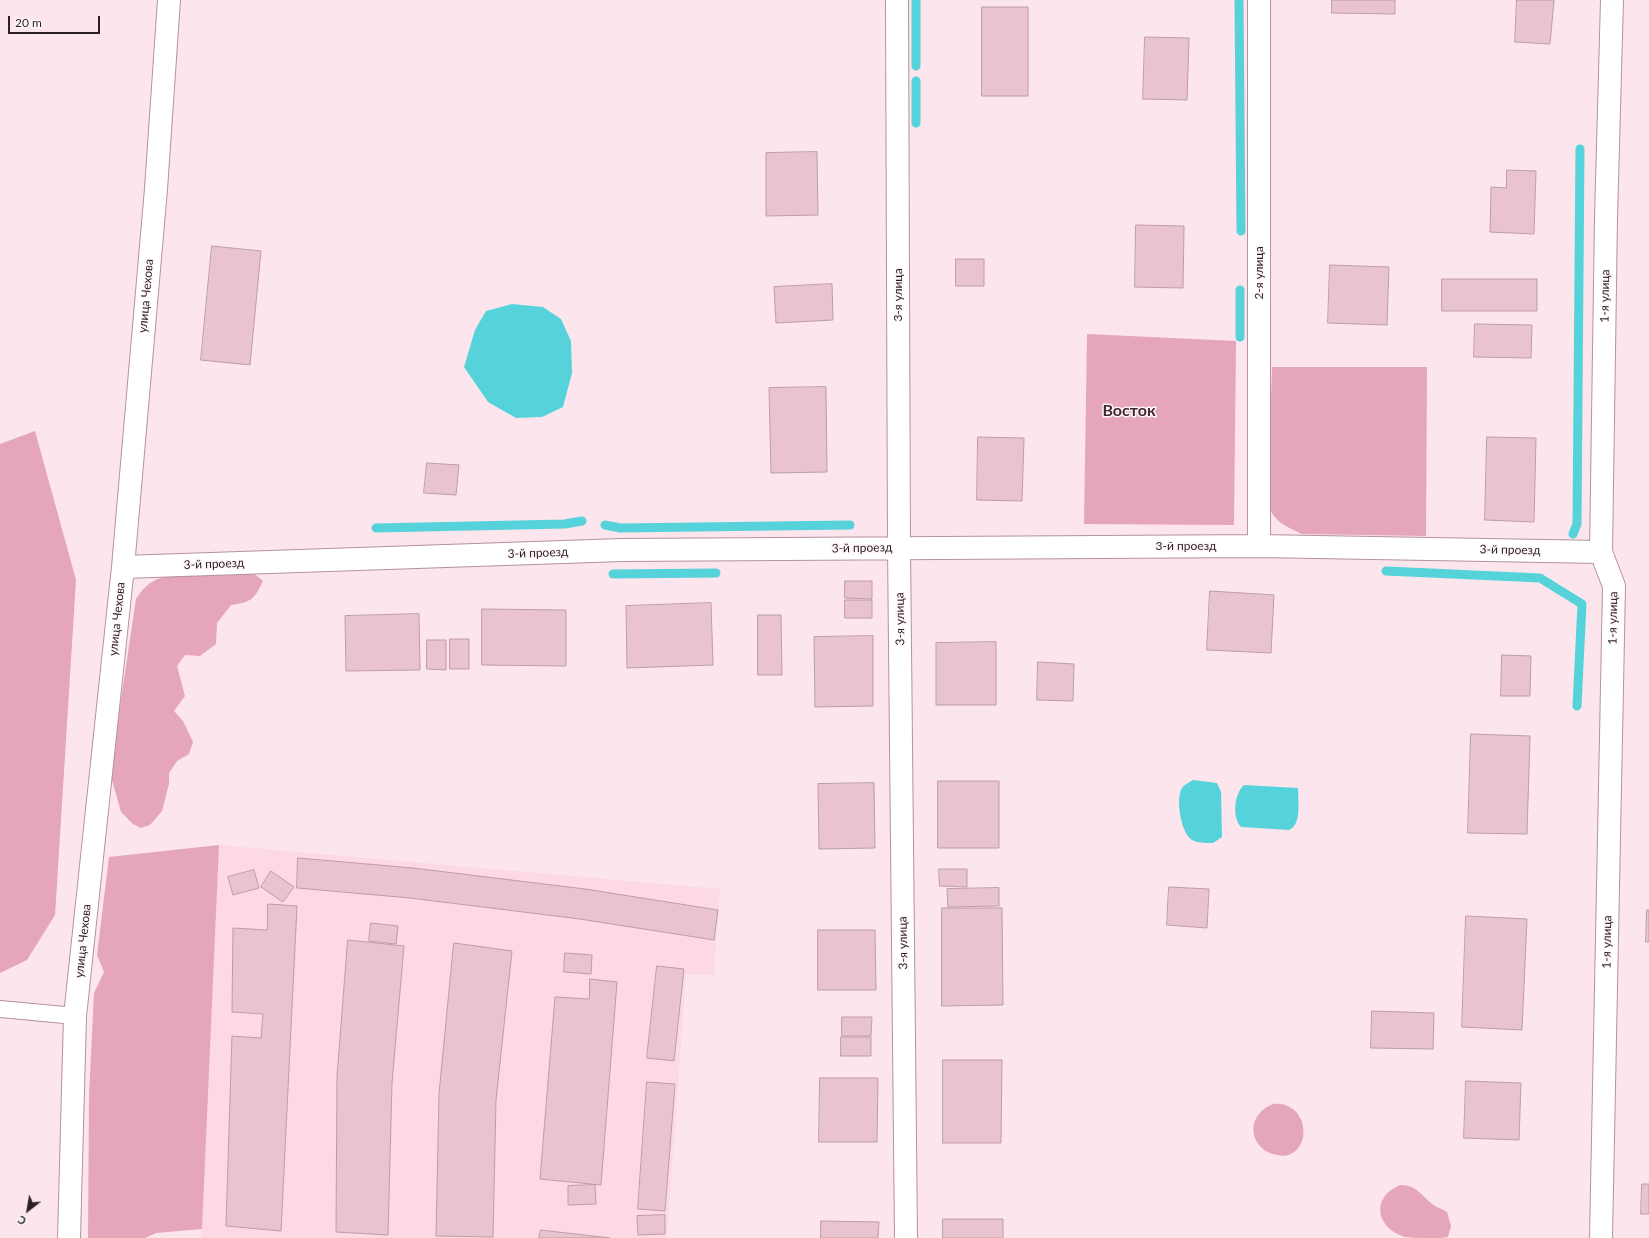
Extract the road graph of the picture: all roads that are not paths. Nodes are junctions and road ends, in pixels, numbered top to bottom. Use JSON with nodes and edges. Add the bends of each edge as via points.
{"nodes":[{"id":1,"x":169,"y":0,"type":"edge"},
{"id":2,"x":897,"y":0,"type":"edge"},
{"id":3,"x":1259,"y":0,"type":"edge"},
{"id":4,"x":1612,"y":0,"type":"edge"},
{"id":5,"x":1259,"y":546,"type":"junction"},
{"id":6,"x":899,"y":547,"type":"junction"},
{"id":7,"x":1601,"y":552,"type":"junction"},
{"id":8,"x":123,"y":567,"type":"junction"},
{"id":9,"x":0,"y":1009,"type":"edge"},
{"id":10,"x":75,"y":1016,"type":"junction"},
{"id":11,"x":69,"y":1238,"type":"edge"},
{"id":12,"x":906,"y":1238,"type":"edge"},
{"id":13,"x":1601,"y":1238,"type":"edge"}],
"edges":[{"from":1,"to":8,"type":"street","name":"улица Чехова","via":[[156,189]]},
{"from":2,"to":6,"type":"street","name":"3-я улица"},
{"from":3,"to":5,"type":"street","name":"2-я улица"},
{"from":4,"to":7,"type":"street","name":"1-я улица"},
{"from":5,"to":6,"type":"street","name":"3-й проезд"},
{"from":5,"to":7,"type":"street","name":"3-й проезд"},
{"from":6,"to":8,"type":"street","name":"3-й проезд","via":[[622,550]]},
{"from":6,"to":12,"type":"street","name":"3-я улица"},
{"from":7,"to":13,"type":"street","name":"1-я улица","via":[[1614,586]]},
{"from":8,"to":10,"type":"street","name":"улица Чехова"},
{"from":9,"to":10,"type":"lane"},
{"from":10,"to":11,"type":"street","name":"улица Чехова"}]}
